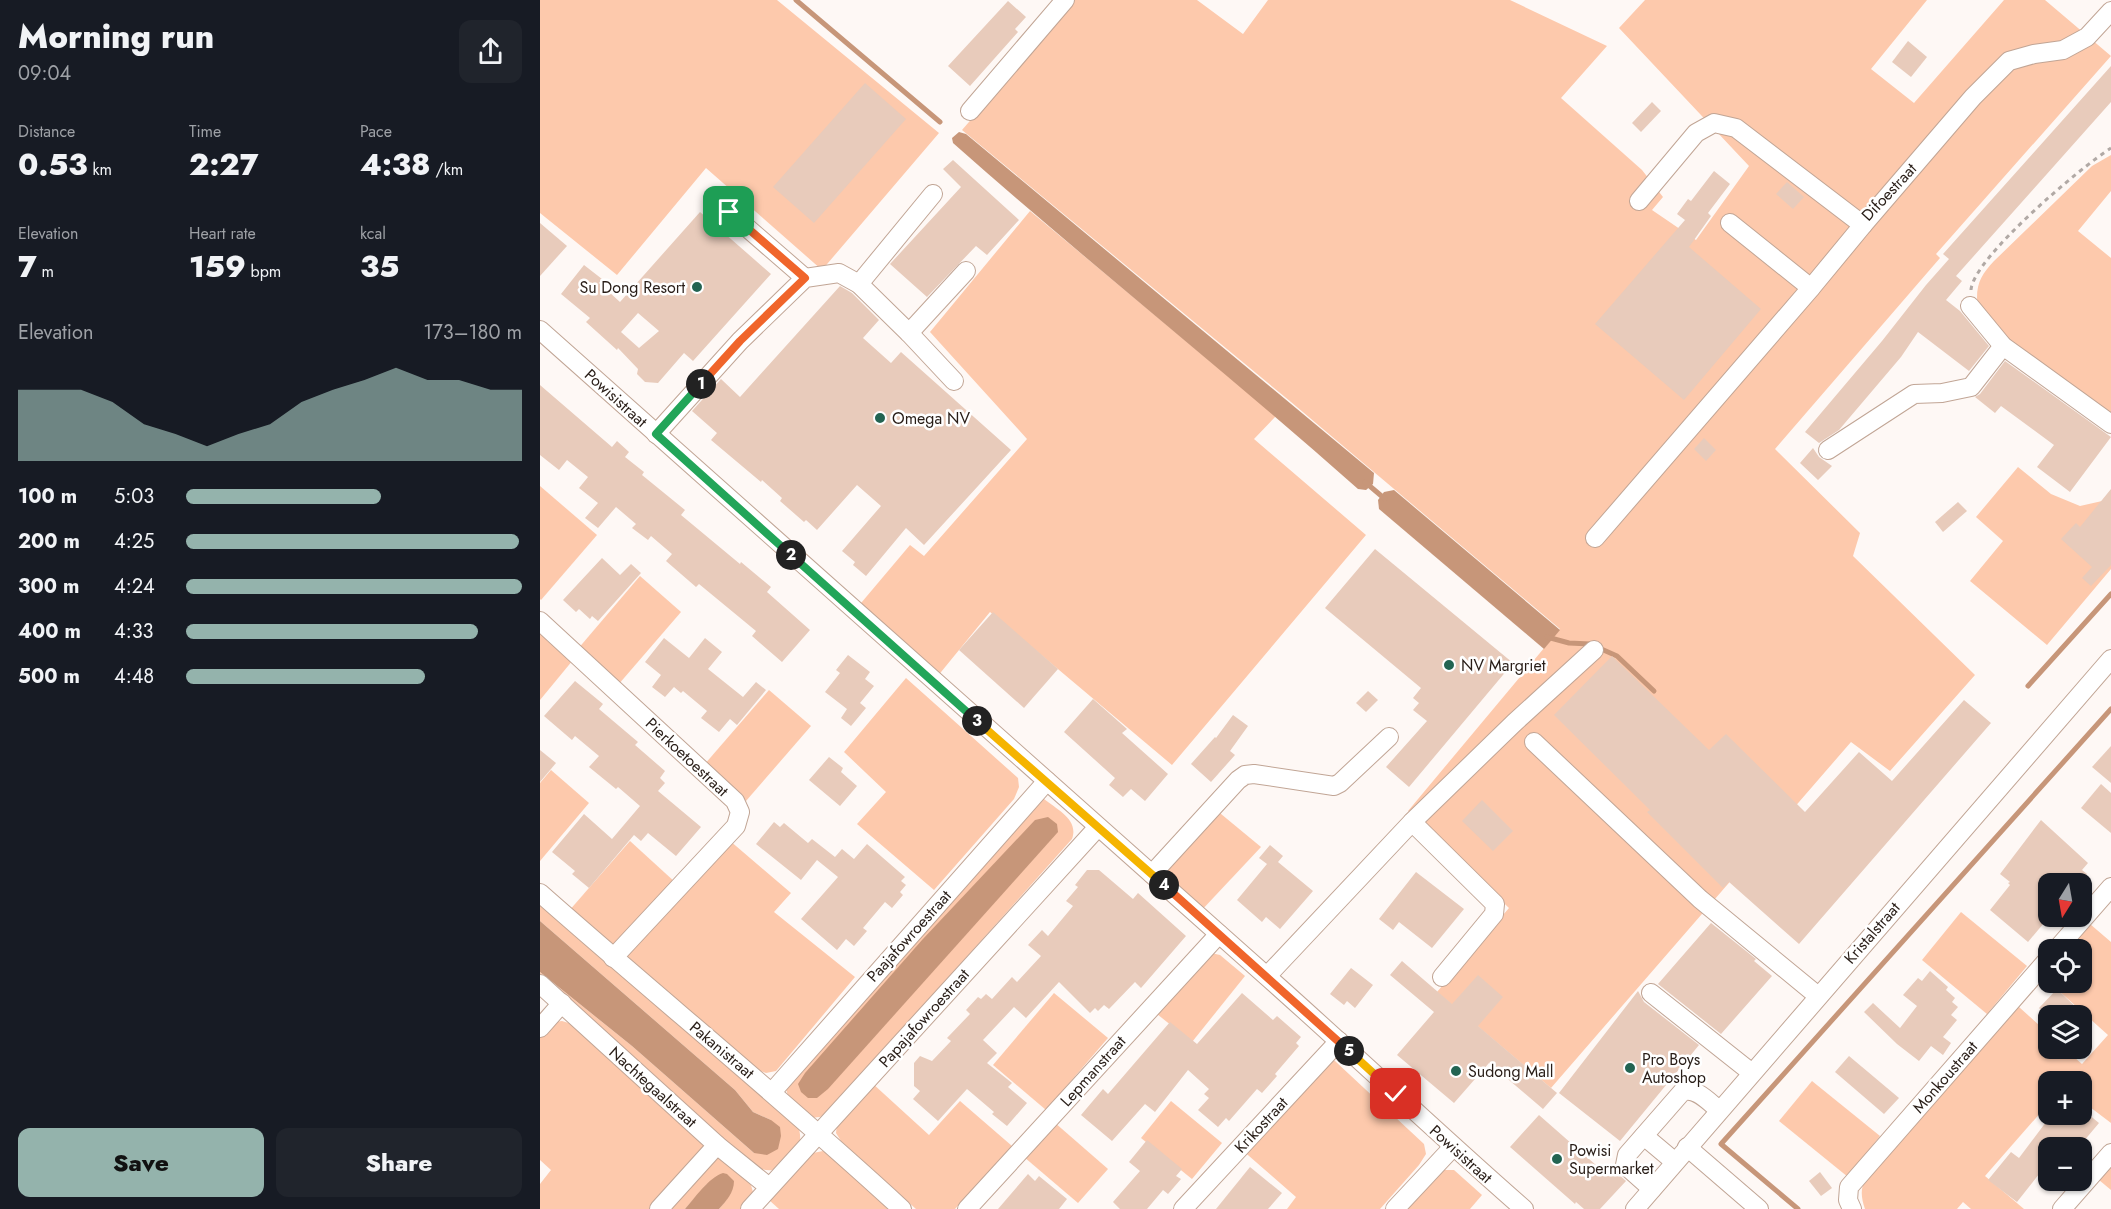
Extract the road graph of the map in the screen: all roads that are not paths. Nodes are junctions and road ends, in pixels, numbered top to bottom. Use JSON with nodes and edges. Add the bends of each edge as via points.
{"nodes":[{"id":1,"x":1065,"y":0,"type":"edge"},
{"id":2,"x":2111,"y":11,"type":"edge"},
{"id":3,"x":970,"y":111,"type":"dead end"},
{"id":4,"x":933,"y":194,"type":"dead end"},
{"id":5,"x":1639,"y":201,"type":"dead end"},
{"id":6,"x":729,"y":212,"type":"dead end"},
{"id":7,"x":1730,"y":223,"type":"dead end"},
{"id":8,"x":1863,"y":225,"type":"junction"},
{"id":9,"x":966,"y":271,"type":"dead end"},
{"id":10,"x":805,"y":278,"type":"junction"},
{"id":11,"x":859,"y":284,"type":"junction"},
{"id":12,"x":1811,"y":288,"type":"junction"},
{"id":13,"x":1970,"y":306,"type":"road end"},
{"id":14,"x":540,"y":330,"type":"edge"},
{"id":15,"x":909,"y":333,"type":"junction"},
{"id":16,"x":2003,"y":346,"type":"junction"},
{"id":17,"x":954,"y":381,"type":"dead end"},
{"id":18,"x":2111,"y":424,"type":"edge"},
{"id":19,"x":656,"y":434,"type":"junction"},
{"id":20,"x":1828,"y":450,"type":"dead end"},
{"id":21,"x":1595,"y":538,"type":"dead end"},
{"id":22,"x":540,"y":621,"type":"edge"},
{"id":23,"x":1594,"y":650,"type":"dead end"},
{"id":24,"x":2111,"y":659,"type":"edge"},
{"id":25,"x":1389,"y":737,"type":"dead end"},
{"id":26,"x":1534,"y":742,"type":"dead end"},
{"id":27,"x":1047,"y":781,"type":"junction"},
{"id":28,"x":1412,"y":822,"type":"junction"},
{"id":29,"x":1098,"y":827,"type":"junction"},
{"id":30,"x":1152,"y":874,"type":"junction"},
{"id":31,"x":2111,"y":887,"type":"edge"},
{"id":32,"x":540,"y":893,"type":"edge"},
{"id":33,"x":1219,"y":934,"type":"junction"},
{"id":34,"x":2066,"y":939,"type":"edge"},
{"id":35,"x":613,"y":958,"type":"junction"},
{"id":36,"x":2038,"y":971,"type":"edge"},
{"id":37,"x":1267,"y":976,"type":"junction"},
{"id":38,"x":1442,"y":976,"type":"dead end"},
{"id":39,"x":540,"y":984,"type":"edge"},
{"id":40,"x":1651,"y":993,"type":"dead end"},
{"id":41,"x":1818,"y":996,"type":"junction"},
{"id":42,"x":562,"y":1003,"type":"junction"},
{"id":43,"x":540,"y":1028,"type":"edge"},
{"id":44,"x":1339,"y":1041,"type":"junction"},
{"id":45,"x":1752,"y":1073,"type":"junction"},
{"id":46,"x":772,"y":1092,"type":"junction"},
{"id":47,"x":1719,"y":1110,"type":"junction"},
{"id":48,"x":820,"y":1133,"type":"junction"},
{"id":49,"x":1644,"y":1136,"type":"junction"},
{"id":50,"x":717,"y":1145,"type":"junction"},
{"id":51,"x":1453,"y":1147,"type":"junction"},
{"id":52,"x":1687,"y":1148,"type":"junction"},
{"id":53,"x":2111,"y":1154,"type":"edge"},
{"id":54,"x":1675,"y":1162,"type":"junction"},
{"id":55,"x":769,"y":1187,"type":"junction"},
{"id":56,"x":1652,"y":1189,"type":"junction"},
{"id":57,"x":1850,"y":1204,"type":"edge"},
{"id":58,"x":659,"y":1209,"type":"edge"},
{"id":59,"x":750,"y":1209,"type":"edge"},
{"id":60,"x":902,"y":1209,"type":"edge"},
{"id":61,"x":968,"y":1209,"type":"edge"},
{"id":62,"x":1183,"y":1209,"type":"edge"},
{"id":63,"x":1395,"y":1209,"type":"edge"},
{"id":64,"x":1524,"y":1209,"type":"edge"},
{"id":65,"x":1635,"y":1209,"type":"edge"},
{"id":66,"x":1759,"y":1209,"type":"edge"},
{"id":67,"x":2062,"y":1209,"type":"edge"}],
"edges":[{"from":1,"to":3,"type":"street"},
{"from":2,"to":8,"type":"street","name":"Difoestraat","via":[[2086,37],[2063,50],[2009,61]]},
{"from":4,"to":11,"type":"street"},
{"from":5,"to":8,"type":"street","name":"Difoestraat","via":[[1696,133],[1714,123],[1736,128]]},
{"from":6,"to":10,"type":"street"},
{"from":7,"to":12,"type":"street"},
{"from":8,"to":12,"type":"street"},
{"from":9,"to":15,"type":"street"},
{"from":10,"to":11,"type":"street","via":[[839,273]]},
{"from":10,"to":19,"type":"street","via":[[740,341]]},
{"from":11,"to":15,"type":"street"},
{"from":12,"to":21,"type":"street"},
{"from":13,"to":16,"type":"street"},
{"from":14,"to":19,"type":"street","name":"Powisistraat"},
{"from":15,"to":17,"type":"street"},
{"from":16,"to":18,"type":"street"},
{"from":16,"to":20,"type":"street","via":[[1971,387],[1914,394]]},
{"from":19,"to":27,"type":"street","name":"Powisistraat"},
{"from":22,"to":35,"type":"street","name":"Pierkoetoestraat","via":[[735,801],[740,812],[736,826]]},
{"from":23,"to":28,"type":"street"},
{"from":24,"to":41,"type":"street","name":"Kristalstraat"},
{"from":25,"to":30,"type":"street","via":[[1334,786],[1245,775]]},
{"from":26,"to":41,"type":"street","via":[[1700,899]]},
{"from":27,"to":29,"type":"street","name":"Powisistraat"},
{"from":27,"to":46,"type":"street","name":"Paajafowroestraat"},
{"from":28,"to":37,"type":"street"},
{"from":28,"to":38,"type":"street","via":[[1496,908]]},
{"from":29,"to":30,"type":"street","name":"Powisistraat"},
{"from":29,"to":48,"type":"street","name":"Papajafowroestraat"},
{"from":30,"to":33,"type":"street","name":"Powisistraat"},
{"from":31,"to":34,"type":"street"},
{"from":32,"to":35,"type":"street","name":"Pakanistraat"},
{"from":33,"to":37,"type":"street","name":"Powisistraat"},
{"from":33,"to":61,"type":"street","name":"Lepmanstraat"},
{"from":35,"to":46,"type":"street","name":"Pakanistraat"},
{"from":36,"to":57,"type":"street","name":"Monkoustraat","via":[[1849,1187]]},
{"from":37,"to":44,"type":"street","name":"Powisistraat"},
{"from":39,"to":42,"type":"street","name":"Nachtegaalstraat"},
{"from":40,"to":45,"type":"street"},
{"from":41,"to":45,"type":"street","name":"Kristalstraat"},
{"from":42,"to":43,"type":"street"},
{"from":42,"to":50,"type":"street","name":"Nachtegaalstraat"},
{"from":44,"to":51,"type":"street","name":"Powisistraat"},
{"from":44,"to":62,"type":"street","name":"Krikostraat"},
{"from":45,"to":47,"type":"street","name":"Kristalstraat"},
{"from":46,"to":48,"type":"street","name":"Pakanistraat"},
{"from":47,"to":49,"type":"street","via":[[1687,1089]]},
{"from":47,"to":52,"type":"street","name":"Kristalstraat"},
{"from":48,"to":55,"type":"street","name":"Papajafowroestraat"},
{"from":48,"to":60,"type":"street","name":"Pakanistraat"},
{"from":49,"to":54,"type":"street"},
{"from":49,"to":56,"type":"street","via":[[1627,1155],[1625,1165]]},
{"from":50,"to":55,"type":"street","name":"Nachtegaalstraat"},
{"from":50,"to":58,"type":"street"},
{"from":51,"to":63,"type":"street"},
{"from":51,"to":64,"type":"street","name":"Powisistraat"},
{"from":52,"to":54,"type":"street","name":"Kristalstraat"},
{"from":52,"to":66,"type":"street"},
{"from":53,"to":67,"type":"street"},
{"from":54,"to":56,"type":"street","name":"Kristalstraat"},
{"from":55,"to":59,"type":"street","name":"Papajafowroestraat"},
{"from":56,"to":65,"type":"street","name":"Kristalstraat"}]}
